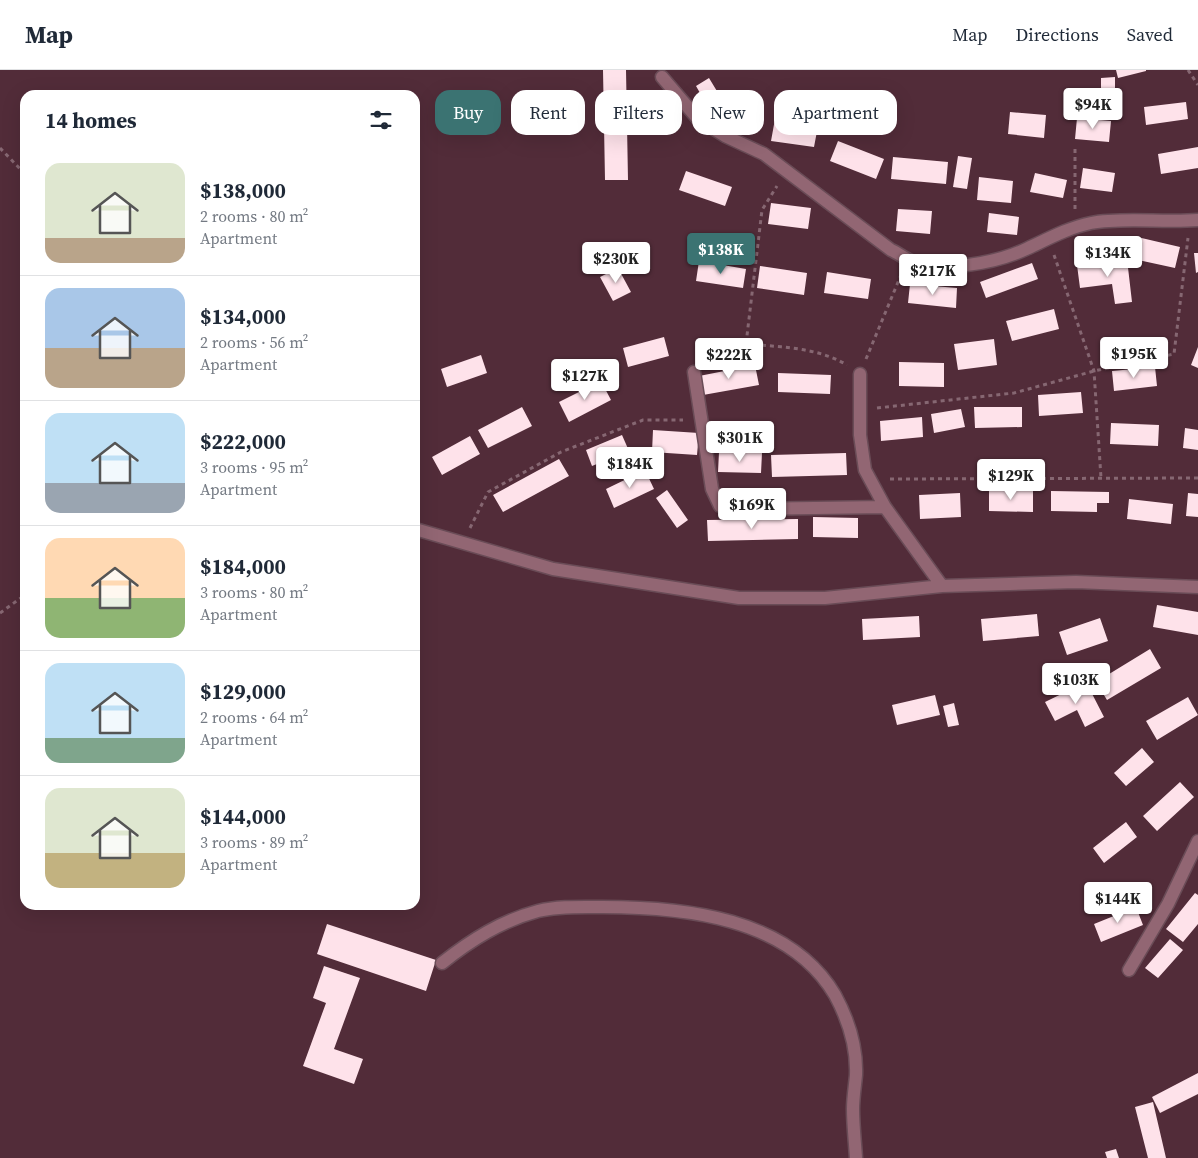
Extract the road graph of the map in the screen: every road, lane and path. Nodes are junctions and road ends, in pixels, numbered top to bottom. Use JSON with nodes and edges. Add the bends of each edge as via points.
{"nodes":[{"id":1,"x":1188,"y":70,"type":"edge"},
{"id":2,"x":662,"y":77,"type":"dead end"},
{"id":3,"x":1198,"y":85,"type":"edge"},
{"id":4,"x":1075,"y":147,"type":"dead end"},
{"id":5,"x":0,"y":148,"type":"edge"},
{"id":6,"x":20,"y":169,"type":"edge"},
{"id":7,"x":787,"y":171,"type":"junction"},
{"id":8,"x":1194,"y":220,"type":"edge"},
{"id":9,"x":1074,"y":227,"type":"junction"},
{"id":10,"x":1048,"y":238,"type":"junction"},
{"id":11,"x":908,"y":258,"type":"junction"},
{"id":12,"x":746,"y":344,"type":"junction"},
{"id":13,"x":1094,"y":371,"type":"junction"},
{"id":14,"x":694,"y":372,"type":"joint"},
{"id":15,"x":860,"y":374,"type":"junction"},
{"id":16,"x":860,"y":410,"type":"junction"},
{"id":17,"x":701,"y":420,"type":"junction"},
{"id":18,"x":1101,"y":478,"type":"junction"},
{"id":19,"x":1198,"y":478,"type":"edge"},
{"id":20,"x":870,"y":479,"type":"junction"},
{"id":21,"x":885,"y":507,"type":"junction"},
{"id":22,"x":420,"y":531,"type":"edge"},
{"id":23,"x":462,"y":544,"type":"junction"},
{"id":24,"x":942,"y":586,"type":"junction"},
{"id":25,"x":1198,"y":587,"type":"edge"},
{"id":26,"x":20,"y":600,"type":"edge"},
{"id":27,"x":0,"y":614,"type":"edge"},
{"id":28,"x":1198,"y":841,"type":"edge"},
{"id":29,"x":442,"y":963,"type":"dead end"},
{"id":30,"x":1129,"y":970,"type":"dead end"},
{"id":31,"x":856,"y":1158,"type":"edge"}],
"edges":[{"from":1,"to":3,"type":"path"},
{"from":2,"to":7,"type":"street","via":[[698,118],[725,136],[764,154]]},
{"from":4,"to":9,"type":"path"},
{"from":5,"to":6,"type":"path"},
{"from":7,"to":11,"type":"street","via":[[891,250]]},
{"from":7,"to":12,"type":"path","via":[[762,210]]},
{"from":8,"to":9,"type":"street","via":[[1094,223]]},
{"from":8,"to":13,"type":"path","via":[[1174,354]]},
{"from":9,"to":10,"type":"street"},
{"from":10,"to":11,"type":"street","via":[[1023,251],[969,264],[941,266]]},
{"from":10,"to":13,"type":"path"},
{"from":11,"to":15,"type":"path"},
{"from":12,"to":14,"type":"path","via":[[691,357]]},
{"from":12,"to":15,"type":"path","via":[[796,348],[838,360]]},
{"from":13,"to":16,"type":"path","via":[[1014,393]]},
{"from":13,"to":18,"type":"path"},
{"from":14,"to":17,"type":"street"},
{"from":15,"to":16,"type":"street"},
{"from":16,"to":20,"type":"street","via":[[865,470]]},
{"from":17,"to":21,"type":"street","via":[[712,489],[720,506],[734,509]]},
{"from":17,"to":23,"type":"path","via":[[643,420],[561,452],[488,492]]},
{"from":18,"to":19,"type":"path"},
{"from":18,"to":20,"type":"path"},
{"from":20,"to":21,"type":"street"},
{"from":21,"to":24,"type":"street"},
{"from":22,"to":23,"type":"street"},
{"from":23,"to":24,"type":"street","via":[[552,569],[739,598],[825,598]]},
{"from":24,"to":25,"type":"street","via":[[1076,582]]},
{"from":26,"to":27,"type":"path"},
{"from":28,"to":30,"type":"street","via":[[1168,904]]},
{"from":29,"to":31,"type":"street","via":[[468,942],[511,920],[539,911],[564,908],[636,907],[680,912],[737,922],[766,934],[821,975],[846,1020],[853,1043],[856,1073],[853,1109]]}]}
